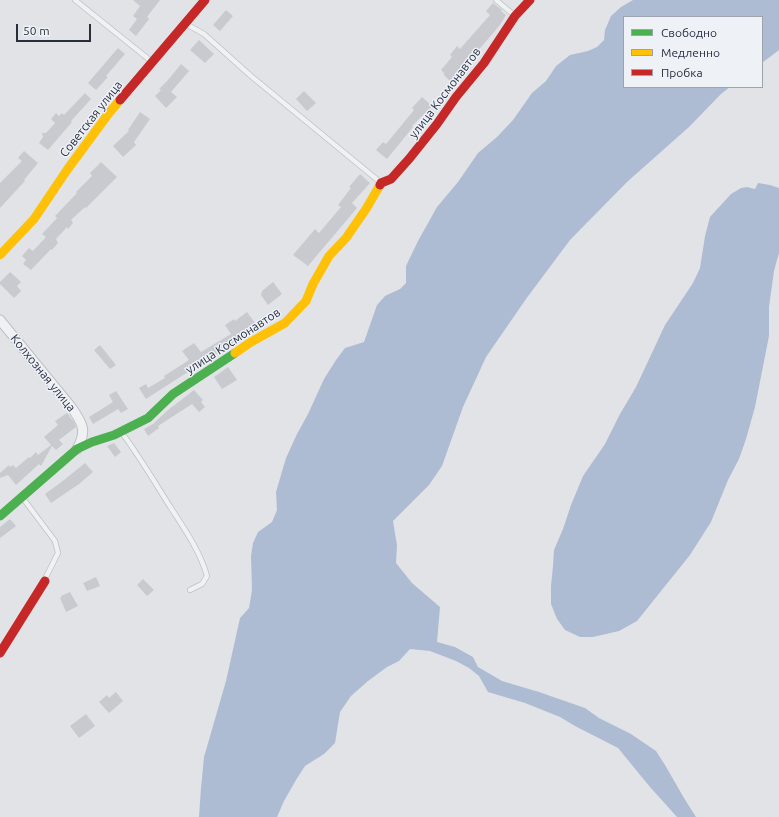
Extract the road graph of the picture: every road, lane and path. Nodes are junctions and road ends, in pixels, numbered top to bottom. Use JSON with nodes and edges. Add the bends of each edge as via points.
{"nodes":[{"id":1,"x":75,"y":0,"type":"edge"},
{"id":2,"x":205,"y":0,"type":"edge"},
{"id":3,"x":496,"y":0,"type":"edge"},
{"id":4,"x":530,"y":0,"type":"edge"},
{"id":5,"x":515,"y":16,"type":"junction"},
{"id":6,"x":185,"y":23,"type":"junction"},
{"id":7,"x":152,"y":62,"type":"junction"},
{"id":8,"x":381,"y":183,"type":"junction"},
{"id":9,"x":0,"y":255,"type":"edge"},
{"id":10,"x":0,"y":320,"type":"edge"},
{"id":11,"x":121,"y":432,"type":"junction"},
{"id":12,"x":77,"y":449,"type":"junction"},
{"id":13,"x":22,"y":497,"type":"junction"},
{"id":14,"x":0,"y":516,"type":"edge"},
{"id":15,"x":45,"y":581,"type":"joint"},
{"id":16,"x":190,"y":590,"type":"dead end"},
{"id":17,"x":0,"y":653,"type":"edge"}],
"edges":[{"from":1,"to":7,"type":"lane"},
{"from":2,"to":6,"type":"street","name":"Советская улица"},
{"from":3,"to":5,"type":"lane"},
{"from":4,"to":5,"type":"street","name":"улица Космонавтов"},
{"from":5,"to":8,"type":"street","name":"улица Космонавтов","via":[[484,63],[409,159],[391,179]]},
{"from":6,"to":7,"type":"street","name":"Советская улица"},
{"from":6,"to":8,"type":"lane","via":[[204,34]]},
{"from":7,"to":9,"type":"street","name":"Советская улица","via":[[109,113],[34,219]]},
{"from":8,"to":11,"type":"street","name":"улица Космонавтов","via":[[346,238],[329,256],[306,301],[285,323],[251,342],[173,394],[148,418]]},
{"from":10,"to":12,"type":"street","name":"Колхозная улица","via":[[80,420],[83,428],[82,440]]},
{"from":11,"to":12,"type":"street","name":"улица Космонавтов"},
{"from":11,"to":16,"type":"lane","via":[[138,454],[195,545],[203,563],[207,576],[202,584]]},
{"from":12,"to":13,"type":"street","name":"улица Космонавтов"},
{"from":13,"to":14,"type":"street","name":"улица Космонавтов"},
{"from":13,"to":15,"type":"lane","via":[[55,540],[57,547],[58,553]]},
{"from":15,"to":17,"type":"street"}]}
